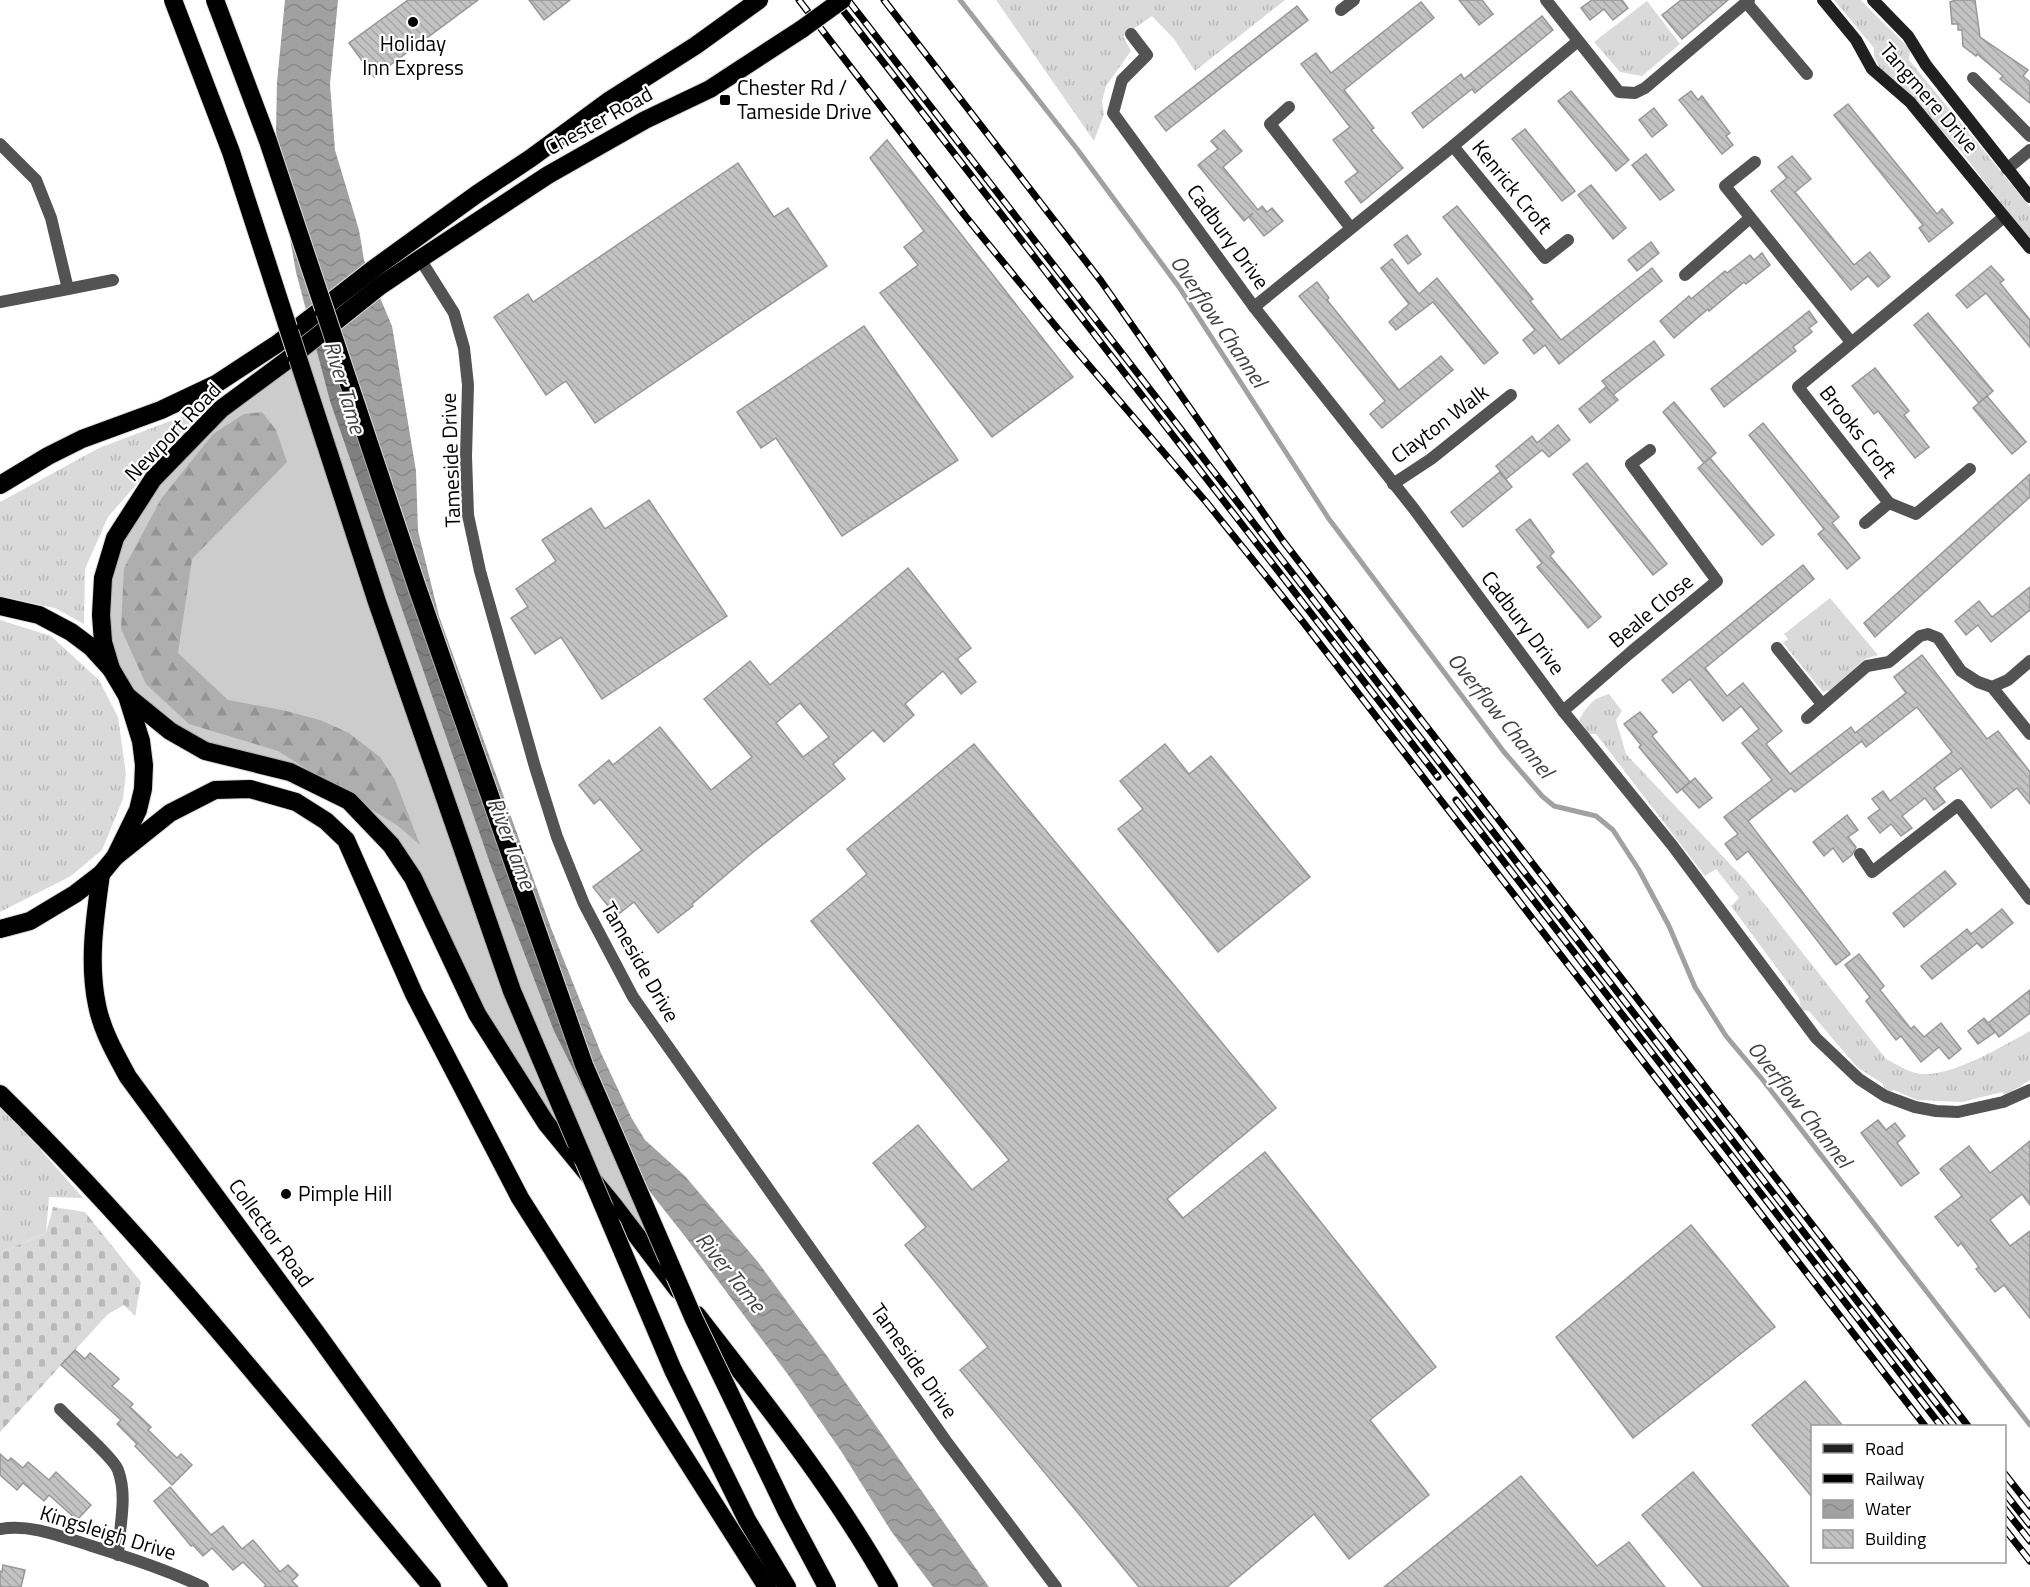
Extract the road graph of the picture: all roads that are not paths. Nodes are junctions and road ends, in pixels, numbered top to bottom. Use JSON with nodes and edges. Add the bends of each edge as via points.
{"nodes":[{"id":1,"x":173,"y":0,"type":"edge"},
{"id":2,"x":215,"y":0,"type":"edge"},
{"id":3,"x":759,"y":0,"type":"edge"},
{"id":4,"x":842,"y":0,"type":"edge"},
{"id":5,"x":1354,"y":0,"type":"edge"},
{"id":6,"x":1546,"y":0,"type":"edge"},
{"id":7,"x":1823,"y":0,"type":"edge"},
{"id":8,"x":1873,"y":0,"type":"edge"},
{"id":9,"x":1748,"y":1,"type":"edge"},
{"id":10,"x":1341,"y":10,"type":"dead end"},
{"id":11,"x":1131,"y":34,"type":"dead end"},
{"id":12,"x":1578,"y":42,"type":"junction"},
{"id":13,"x":1807,"y":74,"type":"dead end"},
{"id":14,"x":1973,"y":78,"type":"dead end"},
{"id":15,"x":1289,"y":107,"type":"dead end"},
{"id":16,"x":2030,"y":136,"type":"edge"},
{"id":17,"x":0,"y":144,"type":"edge"},
{"id":18,"x":1453,"y":146,"type":"junction"},
{"id":19,"x":2030,"y":150,"type":"edge"},
{"id":20,"x":1755,"y":162,"type":"dead end"},
{"id":21,"x":2007,"y":170,"type":"junction"},
{"id":22,"x":2030,"y":197,"type":"edge"},
{"id":23,"x":2004,"y":217,"type":"junction"},
{"id":24,"x":1750,"y":218,"type":"junction"},
{"id":25,"x":1350,"y":227,"type":"junction"},
{"id":26,"x":1568,"y":240,"type":"dead end"},
{"id":27,"x":2030,"y":248,"type":"edge"},
{"id":28,"x":420,"y":259,"type":"junction"},
{"id":29,"x":372,"y":270,"type":"joint"},
{"id":30,"x":1684,"y":274,"type":"dead end"},
{"id":31,"x":112,"y":280,"type":"dead end"},
{"id":32,"x":380,"y":286,"type":"joint"},
{"id":33,"x":68,"y":289,"type":"junction"},
{"id":34,"x":0,"y":302,"type":"edge"},
{"id":35,"x":1254,"y":307,"type":"junction"},
{"id":36,"x":1851,"y":342,"type":"junction"},
{"id":37,"x":1511,"y":395,"type":"dead end"},
{"id":38,"x":1650,"y":450,"type":"dead end"},
{"id":39,"x":1970,"y":469,"type":"dead end"},
{"id":40,"x":1393,"y":484,"type":"junction"},
{"id":41,"x":0,"y":485,"type":"edge"},
{"id":42,"x":1889,"y":503,"type":"junction"},
{"id":43,"x":1865,"y":523,"type":"dead end"},
{"id":44,"x":0,"y":606,"type":"edge"},
{"id":45,"x":1777,"y":648,"type":"dead end"},
{"id":46,"x":2030,"y":661,"type":"edge"},
{"id":47,"x":111,"y":669,"type":"junction"},
{"id":48,"x":1992,"y":687,"type":"junction"},
{"id":49,"x":127,"y":696,"type":"junction"},
{"id":50,"x":1822,"y":704,"type":"junction"},
{"id":51,"x":1563,"y":711,"type":"junction"},
{"id":52,"x":1807,"y":718,"type":"dead end"},
{"id":53,"x":2030,"y":735,"type":"edge"},
{"id":54,"x":1860,"y":855,"type":"dead end"},
{"id":55,"x":115,"y":857,"type":"junction"},
{"id":56,"x":101,"y":874,"type":"junction"},
{"id":57,"x":2030,"y":899,"type":"edge"},
{"id":58,"x":0,"y":929,"type":"edge"},
{"id":59,"x":2030,"y":1090,"type":"edge"},
{"id":60,"x":0,"y":1094,"type":"edge"},
{"id":61,"x":60,"y":1409,"type":"dead end"},
{"id":62,"x":0,"y":1528,"type":"edge"},
{"id":63,"x":118,"y":1555,"type":"junction"},
{"id":64,"x":203,"y":1587,"type":"edge"},
{"id":65,"x":432,"y":1587,"type":"edge"},
{"id":66,"x":500,"y":1587,"type":"edge"},
{"id":67,"x":767,"y":1587,"type":"edge"},
{"id":68,"x":787,"y":1587,"type":"edge"},
{"id":69,"x":827,"y":1587,"type":"edge"},
{"id":70,"x":889,"y":1587,"type":"edge"},
{"id":71,"x":1056,"y":1587,"type":"edge"}],
"edges":[{"from":1,"to":68,"type":"highway","bridge":true,"via":[[231,152],[378,602],[512,991],[674,1370],[747,1520]]},
{"from":2,"to":69,"type":"highway","bridge":true,"via":[[268,141],[417,587],[584,1065],[693,1317]]},
{"from":3,"to":29,"type":"highway","name":"Chester Road","via":[[610,100]]},
{"from":4,"to":28,"type":"highway","name":"Chester Road","bridge":true,"via":[[710,89],[645,120],[548,175]]},
{"from":5,"to":10,"type":"street"},
{"from":6,"to":12,"type":"street"},
{"from":7,"to":23,"type":"street","name":"Tangmere Drive","via":[[1856,40],[1872,69],[1910,102]]},
{"from":8,"to":21,"type":"street","name":"Tangmere Drive","via":[[1908,36]]},
{"from":9,"to":12,"type":"street","via":[[1635,93],[1620,92]]},
{"from":9,"to":13,"type":"street"},
{"from":11,"to":35,"type":"street","name":"Cadbury Drive","via":[[1147,55],[1122,80],[1113,114]]},
{"from":12,"to":18,"type":"street","name":"Kenrick Croft"},
{"from":14,"to":16,"type":"street"},
{"from":15,"to":25,"type":"street","via":[[1270,123]]},
{"from":17,"to":33,"type":"street","via":[[36,180],[51,218]]},
{"from":18,"to":25,"type":"street","name":"Kenrick Croft"},
{"from":18,"to":26,"type":"street","name":"Kenrick Croft","via":[[1545,258]]},
{"from":19,"to":21,"type":"street"},
{"from":20,"to":24,"type":"street","via":[[1725,186]]},
{"from":21,"to":22,"type":"street","name":"Tangmere Drive"},
{"from":23,"to":27,"type":"street","name":"Tangmere Drive"},
{"from":23,"to":36,"type":"street","name":"Brooks Croft"},
{"from":24,"to":30,"type":"street"},
{"from":24,"to":36,"type":"street"},
{"from":25,"to":35,"type":"street","name":"Kenrick Croft"},
{"from":28,"to":32,"type":"highway","name":"Chester Road"},
{"from":28,"to":71,"type":"street","name":"Tameside Drive","via":[[454,313],[464,348],[468,385],[468,515],[480,571],[557,837],[584,904],[633,997],[946,1441]]},
{"from":29,"to":41,"type":"highway","name":"Newport Road","bridge":true,"via":[[277,344],[216,384],[74,443]]},
{"from":31,"to":33,"type":"street"},
{"from":32,"to":47,"type":"highway","name":"Newport Road","bridge":true,"via":[[221,409],[153,479],[115,538],[103,578],[103,642]]},
{"from":33,"to":34,"type":"street"},
{"from":35,"to":40,"type":"street","name":"Cadbury Drive"},
{"from":36,"to":42,"type":"street","name":"Brooks Croft","via":[[1798,387]]},
{"from":37,"to":40,"type":"street","name":"Clayton Walk"},
{"from":38,"to":51,"type":"street","name":"Beale Close","via":[[1631,464],[1718,581]]},
{"from":39,"to":42,"type":"street","via":[[1916,514]]},
{"from":40,"to":51,"type":"street","name":"Cadbury Drive"},
{"from":42,"to":43,"type":"street","name":"Brooks Croft"},
{"from":44,"to":47,"type":"highway","via":[[39,615],[71,632]]},
{"from":45,"to":50,"type":"street"},
{"from":46,"to":48,"type":"street","via":[[2008,680]]},
{"from":47,"to":49,"type":"highway"},
{"from":48,"to":50,"type":"street","via":[[1961,671],[1938,638],[1928,634],[1920,636],[1889,662],[1867,666]]},
{"from":48,"to":53,"type":"street"},
{"from":49,"to":55,"type":"highway","via":[[141,741],[143,789],[138,810]]},
{"from":49,"to":70,"type":"highway","via":[[170,731],[205,751],[290,772],[349,801],[391,846],[412,878],[477,1014],[546,1123],[816,1470]]},
{"from":50,"to":52,"type":"street"},
{"from":51,"to":59,"type":"street","name":"Cadbury Drive","via":[[1672,845],[1816,1038],[1859,1078],[1896,1101],[1936,1111],[1980,1108]]},
{"from":54,"to":57,"type":"street","via":[[1872,872],[1958,805]]},
{"from":55,"to":56,"type":"highway"},
{"from":55,"to":67,"type":"highway","via":[[170,813],[215,790],[250,789],[297,802],[346,840],[414,994],[520,1198]]},
{"from":56,"to":58,"type":"highway","via":[[30,921]]},
{"from":56,"to":66,"type":"highway","name":"Collector Road","via":[[92,952],[97,1005],[124,1070]]},
{"from":60,"to":65,"type":"highway","via":[[148,1250]]},
{"from":61,"to":63,"type":"street","via":[[117,1468],[122,1492]]},
{"from":62,"to":63,"type":"street","name":"Kingsleigh Drive","via":[[33,1529]]},
{"from":63,"to":64,"type":"street","name":"Kingsleigh Drive","via":[[170,1571]]}]}
